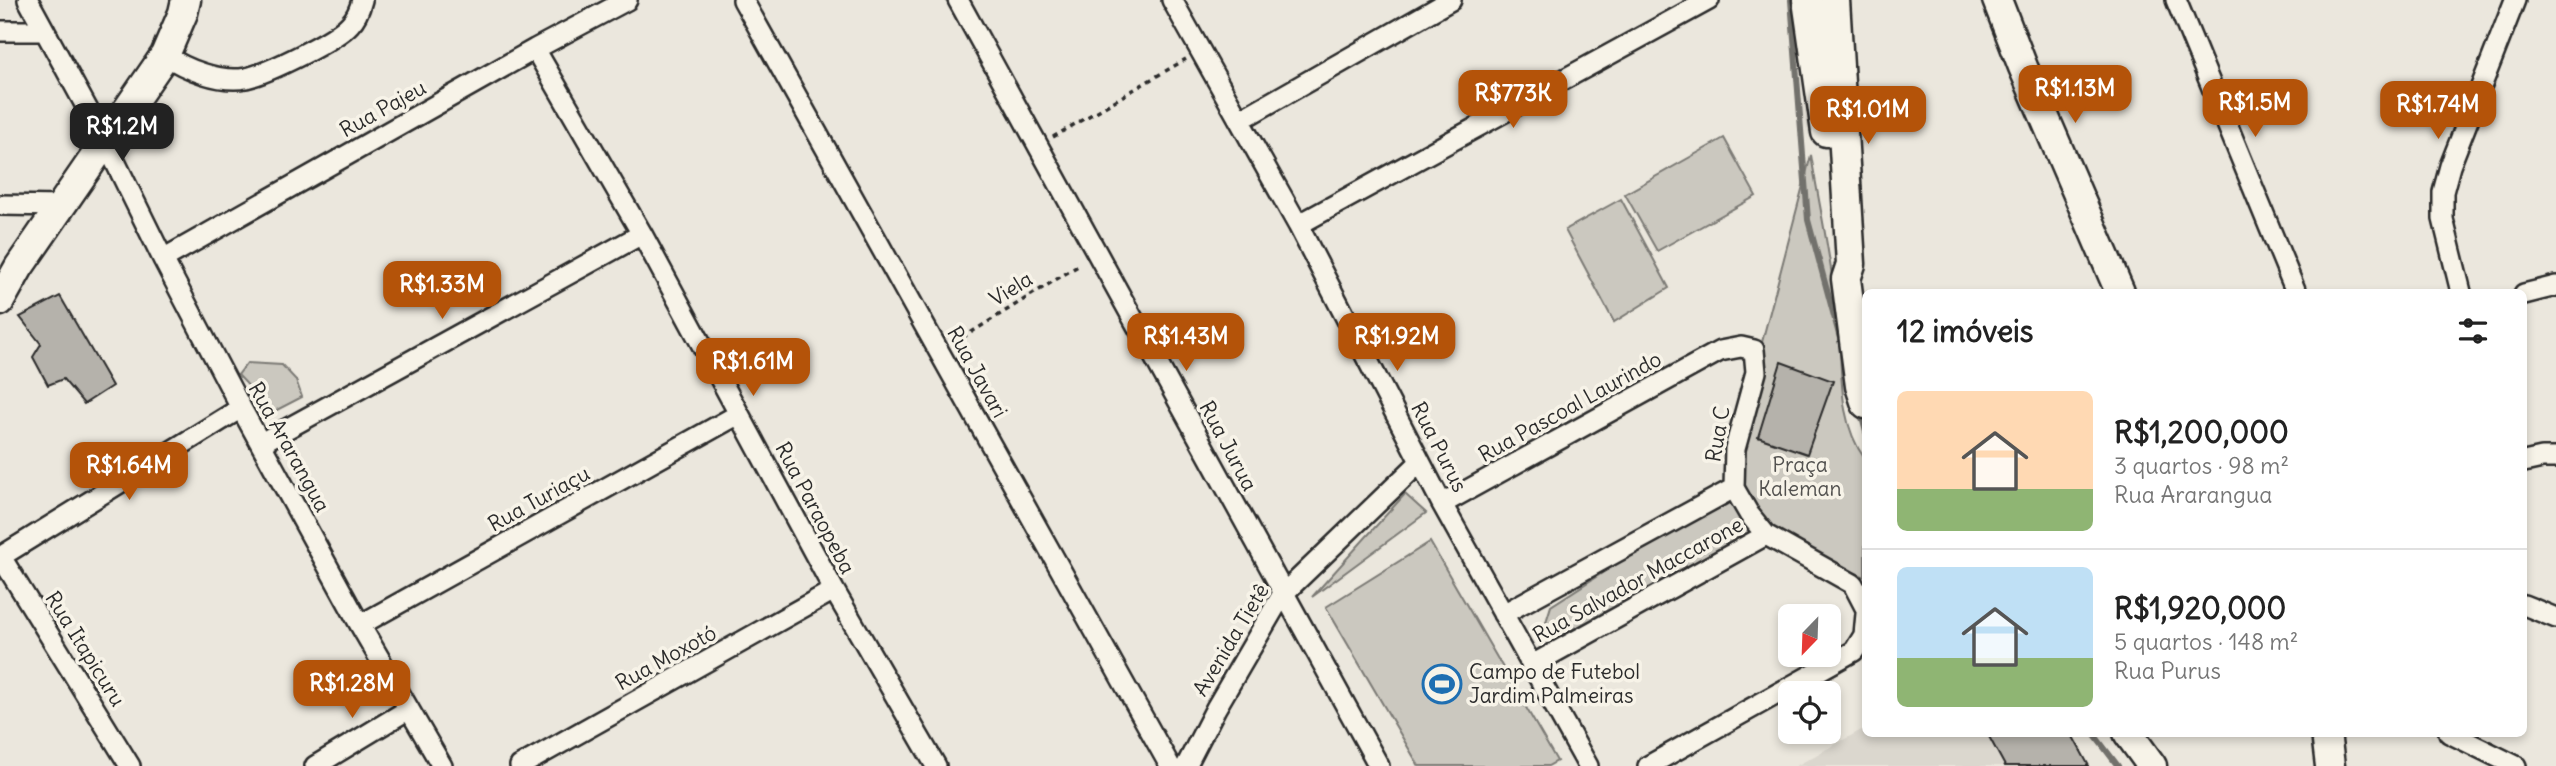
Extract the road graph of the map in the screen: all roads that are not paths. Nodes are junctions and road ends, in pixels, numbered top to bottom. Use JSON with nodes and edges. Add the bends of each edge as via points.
{"nodes":[{"id":1,"x":28,"y":0,"type":"edge"},
{"id":2,"x":186,"y":0,"type":"edge"},
{"id":3,"x":362,"y":0,"type":"edge"},
{"id":4,"x":627,"y":0,"type":"edge"},
{"id":5,"x":743,"y":0,"type":"edge"},
{"id":6,"x":958,"y":0,"type":"edge"},
{"id":7,"x":1172,"y":0,"type":"edge"},
{"id":8,"x":1451,"y":0,"type":"edge"},
{"id":9,"x":1709,"y":0,"type":"edge"},
{"id":10,"x":1807,"y":0,"type":"edge"},
{"id":11,"x":1835,"y":0,"type":"edge"},
{"id":12,"x":1997,"y":0,"type":"edge"},
{"id":13,"x":2176,"y":0,"type":"edge"},
{"id":14,"x":2515,"y":0,"type":"edge"},
{"id":15,"x":0,"y":31,"type":"edge"},
{"id":16,"x":45,"y":31,"type":"junction"},
{"id":17,"x":535,"y":49,"type":"junction"},
{"id":18,"x":165,"y":55,"type":"junction"},
{"id":19,"x":1240,"y":120,"type":"junction"},
{"id":20,"x":106,"y":143,"type":"junction"},
{"id":21,"x":0,"y":205,"type":"edge"},
{"id":22,"x":61,"y":206,"type":"junction"},
{"id":23,"x":1298,"y":225,"type":"junction"},
{"id":24,"x":642,"y":234,"type":"junction"},
{"id":25,"x":163,"y":259,"type":"junction"},
{"id":26,"x":1846,"y":279,"type":"junction"},
{"id":27,"x":2556,"y":286,"type":"edge"},
{"id":28,"x":2119,"y":289,"type":"edge"},
{"id":29,"x":2294,"y":289,"type":"edge"},
{"id":30,"x":2460,"y":289,"type":"edge"},
{"id":31,"x":2527,"y":292,"type":"edge"},
{"id":32,"x":0,"y":301,"type":"edge"},
{"id":33,"x":1720,"y":351,"type":"joint"},
{"id":34,"x":1862,"y":392,"type":"edge"},
{"id":35,"x":241,"y":408,"type":"junction"},
{"id":36,"x":739,"y":414,"type":"junction"},
{"id":37,"x":261,"y":443,"type":"junction"},
{"id":38,"x":2556,"y":458,"type":"edge"},
{"id":39,"x":2527,"y":461,"type":"edge"},
{"id":40,"x":1420,"y":462,"type":"junction"},
{"id":41,"x":1734,"y":488,"type":"junction"},
{"id":42,"x":1442,"y":504,"type":"junction"},
{"id":43,"x":1766,"y":534,"type":"junction"},
{"id":44,"x":1,"y":557,"type":"edge"},
{"id":45,"x":834,"y":590,"type":"junction"},
{"id":46,"x":1282,"y":595,"type":"junction"},
{"id":47,"x":1862,"y":603,"type":"edge"},
{"id":48,"x":2527,"y":606,"type":"edge"},
{"id":49,"x":1503,"y":614,"type":"junction"},
{"id":50,"x":2556,"y":618,"type":"edge"},
{"id":51,"x":360,"y":625,"type":"junction"},
{"id":52,"x":1862,"y":638,"type":"edge"},
{"id":53,"x":1532,"y":665,"type":"junction"},
{"id":54,"x":409,"y":709,"type":"junction"},
{"id":55,"x":2130,"y":737,"type":"edge"},
{"id":56,"x":2326,"y":737,"type":"edge"},
{"id":57,"x":2457,"y":737,"type":"edge"},
{"id":58,"x":130,"y":766,"type":"edge"},
{"id":59,"x":315,"y":766,"type":"edge"},
{"id":60,"x":442,"y":766,"type":"edge"},
{"id":61,"x":520,"y":766,"type":"edge"},
{"id":62,"x":936,"y":766,"type":"edge"},
{"id":63,"x":1170,"y":766,"type":"edge"},
{"id":64,"x":1186,"y":766,"type":"edge"},
{"id":65,"x":1379,"y":766,"type":"edge"},
{"id":66,"x":1588,"y":766,"type":"edge"},
{"id":67,"x":1648,"y":766,"type":"edge"},
{"id":68,"x":2152,"y":766,"type":"edge"},
{"id":69,"x":2330,"y":766,"type":"edge"},
{"id":70,"x":2516,"y":766,"type":"edge"}],
"edges":[{"from":1,"to":16,"type":"street","name":"Rua Ararangua"},
{"from":2,"to":18,"type":"street"},
{"from":3,"to":18,"type":"street","via":[[352,23],[336,36],[244,78],[209,75],[180,66]]},
{"from":4,"to":17,"type":"street","name":"Rua Pajeu"},
{"from":5,"to":63,"type":"street","name":"Rua Javari"},
{"from":6,"to":46,"type":"street","name":"Rua Jurua"},
{"from":7,"to":19,"type":"street","name":"Rua Purus"},
{"from":8,"to":19,"type":"street"},
{"from":9,"to":23,"type":"street"},
{"from":10,"to":26,"type":"street","via":[[1838,262]]},
{"from":11,"to":26,"type":"street","via":[[1851,264]]},
{"from":12,"to":28,"type":"street"},
{"from":13,"to":29,"type":"street"},
{"from":14,"to":30,"type":"street","via":[[2443,192],[2444,219]]},
{"from":15,"to":16,"type":"street"},
{"from":16,"to":20,"type":"street","name":"Rua Ararangua"},
{"from":17,"to":24,"type":"street","name":"Rua Paraopeba"},
{"from":17,"to":25,"type":"street","name":"Rua Pajeu"},
{"from":18,"to":20,"type":"street"},
{"from":19,"to":23,"type":"street","name":"Rua Purus"},
{"from":20,"to":22,"type":"street"},
{"from":20,"to":25,"type":"street","name":"Rua Ararangua"},
{"from":21,"to":22,"type":"street"},
{"from":22,"to":32,"type":"street"},
{"from":23,"to":40,"type":"street","name":"Rua Purus"},
{"from":24,"to":36,"type":"street","name":"Rua Paraopeba"},
{"from":24,"to":37,"type":"street"},
{"from":25,"to":35,"type":"street","name":"Rua Ararangua"},
{"from":26,"to":34,"type":"street"},
{"from":27,"to":31,"type":"street"},
{"from":33,"to":41,"type":"street","name":"Rua C","via":[[1754,350],[1756,372],[1735,449]]},
{"from":33,"to":42,"type":"street","name":"Rua Pascoal Laurindo"},
{"from":35,"to":37,"type":"street","name":"Rua Ararangua"},
{"from":35,"to":44,"type":"street"},
{"from":36,"to":45,"type":"street","name":"Rua Paraopeba"},
{"from":36,"to":51,"type":"street","name":"Rua Turiaçu"},
{"from":37,"to":51,"type":"street","name":"Rua Ararangua"},
{"from":38,"to":39,"type":"street"},
{"from":40,"to":42,"type":"street","name":"Rua Purus"},
{"from":40,"to":46,"type":"street","name":"Avenida Tietê"},
{"from":41,"to":43,"type":"street","name":"Rua C"},
{"from":41,"to":49,"type":"street","name":"Rua Salvador Maccarone"},
{"from":42,"to":49,"type":"street","name":"Rua Purus"},
{"from":43,"to":47,"type":"street","name":"Rua C","via":[[1853,584]]},
{"from":43,"to":53,"type":"street","name":"Rua Salvador Maccarone"},
{"from":44,"to":58,"type":"street","name":"Rua Itapicuru"},
{"from":45,"to":61,"type":"street","name":"Rua Moxotó"},
{"from":45,"to":62,"type":"street","name":"Rua Paraopeba"},
{"from":46,"to":64,"type":"street","name":"Avenida Tietê"},
{"from":46,"to":65,"type":"street","name":"Rua Jurua"},
{"from":48,"to":50,"type":"street"},
{"from":49,"to":53,"type":"street","name":"Rua Purus"},
{"from":51,"to":54,"type":"street","name":"Rua Ararangua"},
{"from":52,"to":67,"type":"street","via":[[1854,651]]},
{"from":53,"to":66,"type":"street","name":"Rua Purus"},
{"from":54,"to":59,"type":"street"},
{"from":54,"to":60,"type":"street","name":"Rua Ararangua"},
{"from":55,"to":68,"type":"street"},
{"from":56,"to":69,"type":"street"},
{"from":57,"to":70,"type":"street"}]}
